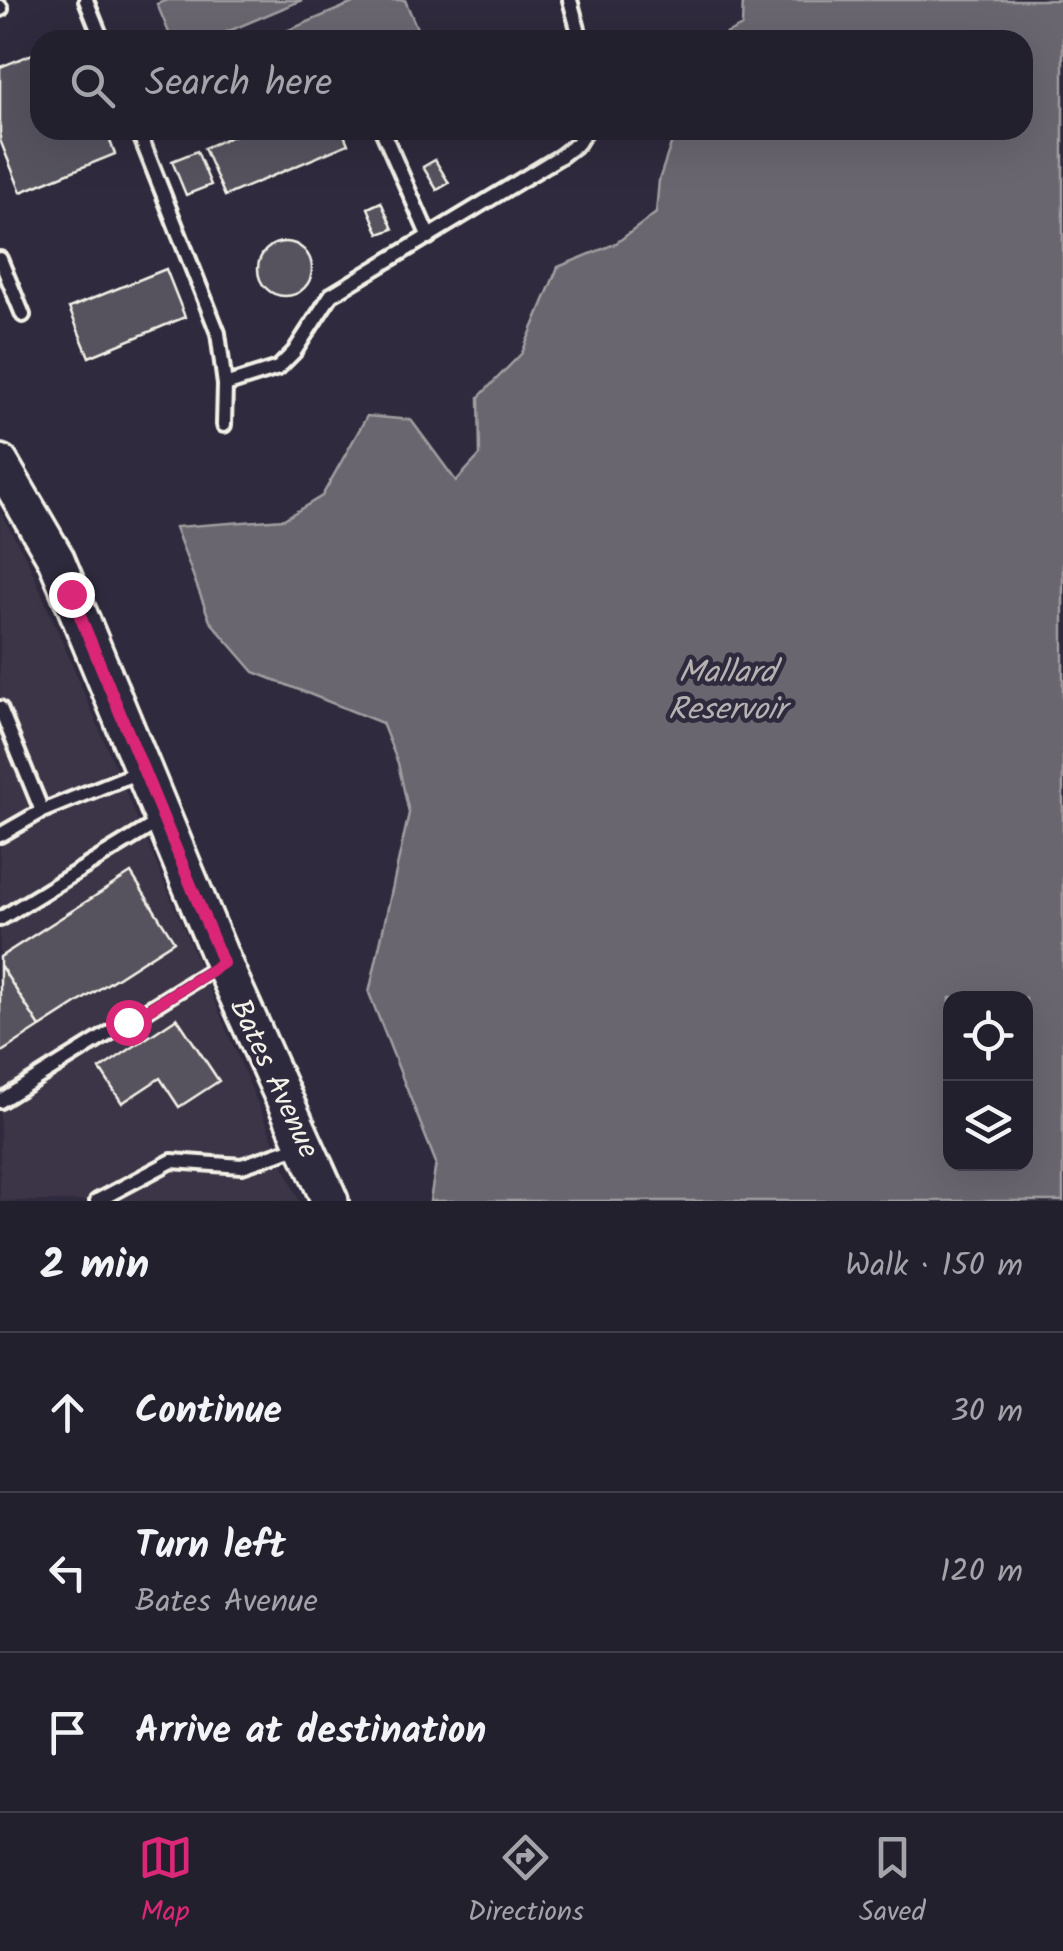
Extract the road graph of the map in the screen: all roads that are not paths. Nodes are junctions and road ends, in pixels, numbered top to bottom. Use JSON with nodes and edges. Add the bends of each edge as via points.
{"nodes":[{"id":1,"x":86,"y":0,"type":"edge"},
{"id":2,"x":570,"y":0,"type":"edge"},
{"id":3,"x":98,"y":30,"type":"edge"},
{"id":4,"x":578,"y":30,"type":"edge"},
{"id":5,"x":142,"y":140,"type":"edge"},
{"id":6,"x":386,"y":140,"type":"edge"},
{"id":7,"x":579,"y":140,"type":"edge"},
{"id":8,"x":429,"y":237,"type":"junction"},
{"id":9,"x":0,"y":260,"type":"edge"},
{"id":10,"x":23,"y":315,"type":"dead end"},
{"id":11,"x":224,"y":386,"type":"junction"},
{"id":12,"x":224,"y":425,"type":"dead end"},
{"id":13,"x":0,"y":463,"type":"edge"},
{"id":14,"x":0,"y":708,"type":"edge"},
{"id":15,"x":143,"y":770,"type":"junction"},
{"id":16,"x":42,"y":811,"type":"junction"},
{"id":17,"x":164,"y":820,"type":"junction"},
{"id":18,"x":0,"y":835,"type":"edge"},
{"id":19,"x":0,"y":918,"type":"edge"},
{"id":20,"x":223,"y":963,"type":"junction"},
{"id":21,"x":0,"y":1102,"type":"edge"},
{"id":22,"x":307,"y":1144,"type":"junction"},
{"id":23,"x":97,"y":1201,"type":"edge"},
{"id":24,"x":330,"y":1201,"type":"edge"}],
"edges":[{"from":1,"to":3,"type":"lane"},
{"from":2,"to":4,"type":"lane"},
{"from":5,"to":11,"type":"lane","via":[[218,333]]},
{"from":6,"to":8,"type":"lane"},
{"from":7,"to":8,"type":"lane"},
{"from":8,"to":11,"type":"lane","via":[[331,295],[278,368]]},
{"from":9,"to":10,"type":"lane"},
{"from":11,"to":12,"type":"lane"},
{"from":13,"to":15,"type":"street","name":"Bates Avenue","via":[[56,559]]},
{"from":14,"to":16,"type":"lane"},
{"from":15,"to":16,"type":"lane"},
{"from":15,"to":17,"type":"street","name":"Bates Avenue"},
{"from":16,"to":18,"type":"lane"},
{"from":17,"to":19,"type":"lane"},
{"from":17,"to":20,"type":"street","name":"Bates Avenue"},
{"from":20,"to":21,"type":"lane"},
{"from":20,"to":22,"type":"street","name":"Bates Avenue"},
{"from":22,"to":23,"type":"lane","via":[[242,1166],[172,1161]]},
{"from":22,"to":24,"type":"street","name":"Bates Avenue"}]}
